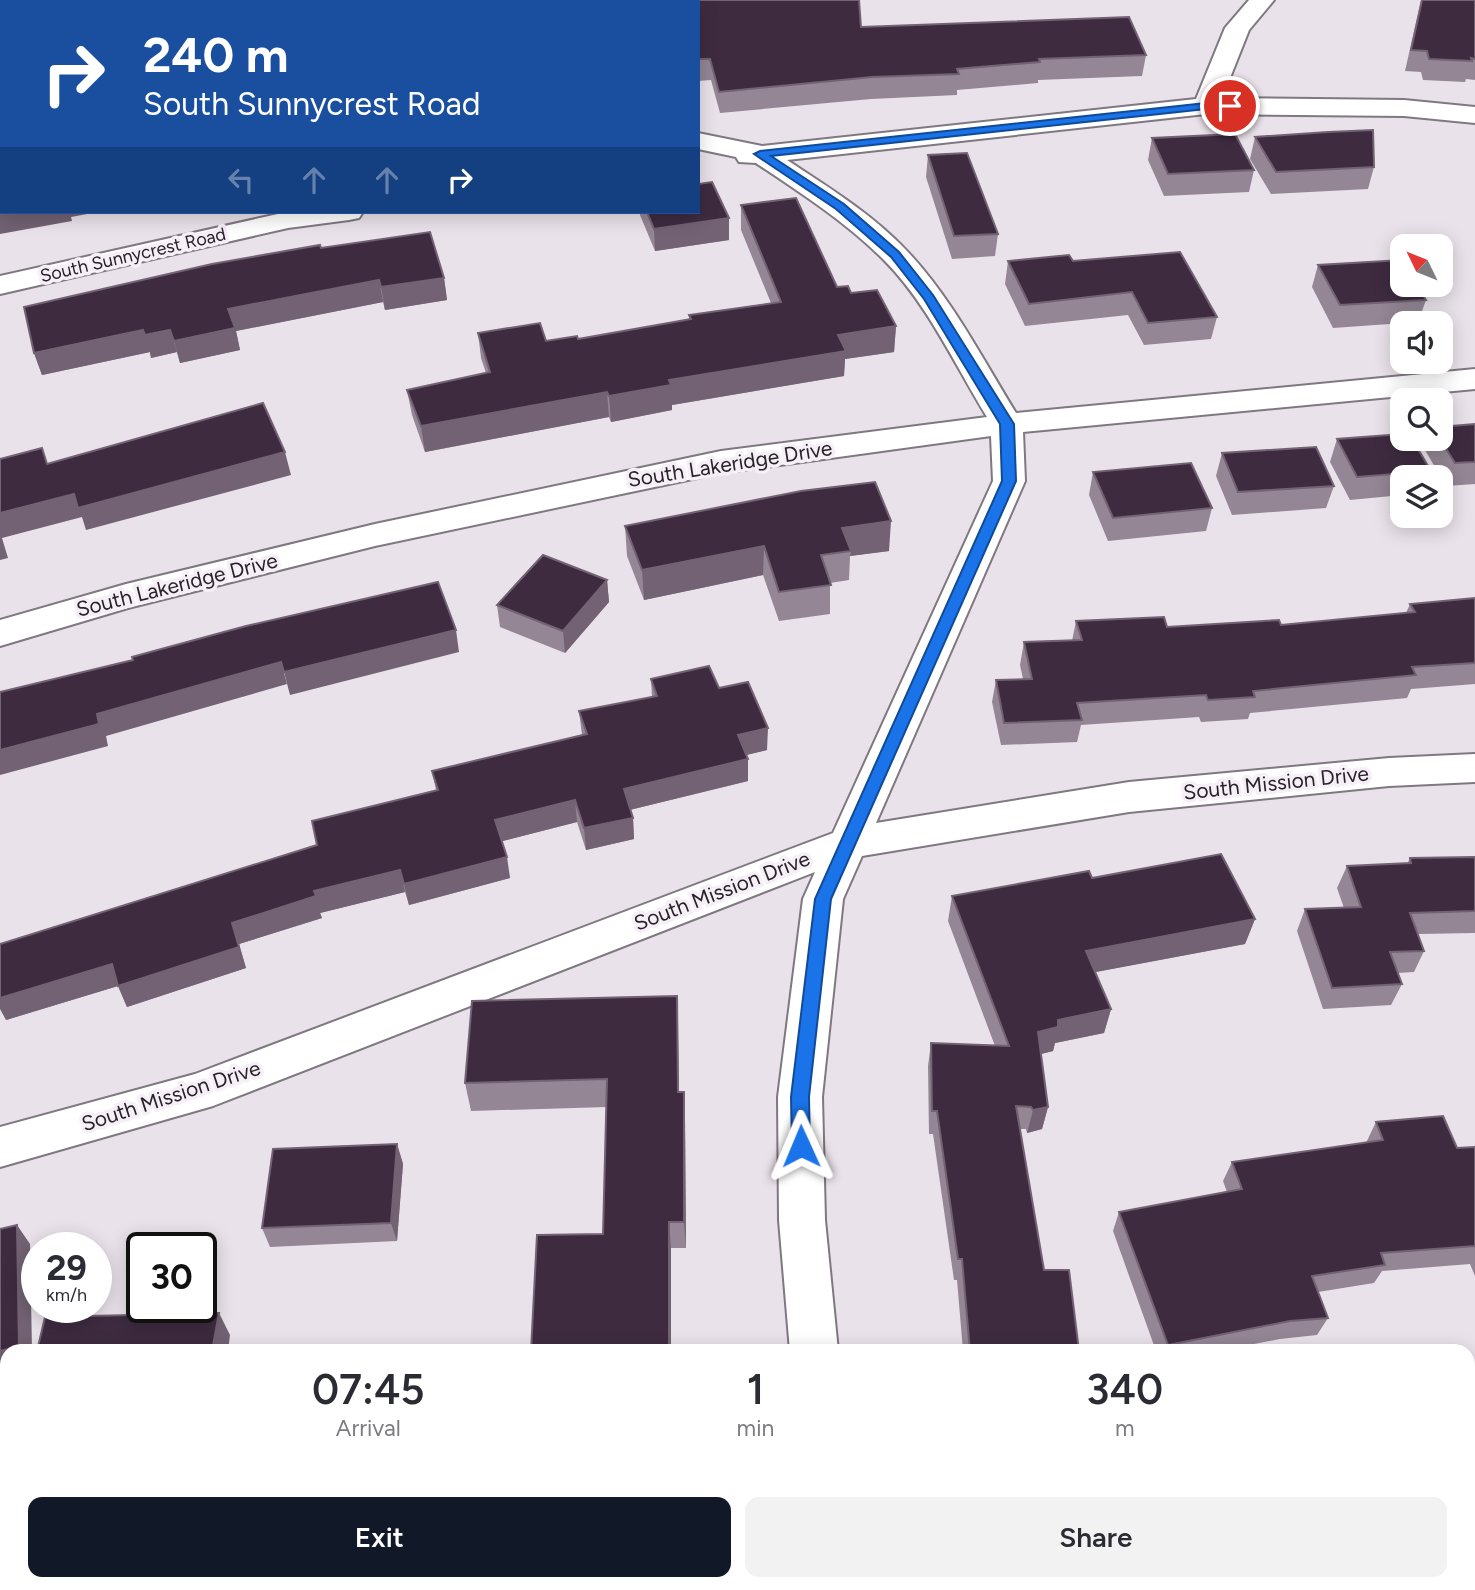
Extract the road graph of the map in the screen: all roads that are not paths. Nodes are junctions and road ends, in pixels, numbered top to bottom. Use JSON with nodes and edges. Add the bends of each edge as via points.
{"nodes":[{"id":1,"x":1262,"y":0,"type":"edge"},
{"id":2,"x":1206,"y":106,"type":"junction"},
{"id":3,"x":1475,"y":115,"type":"edge"},
{"id":4,"x":700,"y":141,"type":"edge"},
{"id":5,"x":760,"y":154,"type":"junction"},
{"id":6,"x":700,"y":163,"type":"edge"},
{"id":7,"x":334,"y":214,"type":"edge"},
{"id":8,"x":0,"y":285,"type":"edge"},
{"id":9,"x":1475,"y":379,"type":"edge"},
{"id":10,"x":1007,"y":424,"type":"junction"},
{"id":11,"x":0,"y":633,"type":"edge"},
{"id":12,"x":1475,"y":768,"type":"edge"},
{"id":13,"x":848,"y":843,"type":"junction"},
{"id":14,"x":0,"y":1147,"type":"edge"},
{"id":15,"x":813,"y":1344,"type":"edge"}],
"edges":[{"from":1,"to":2,"type":"street","via":[[1237,28]]},
{"from":2,"to":3,"type":"street","via":[[1404,108]]},
{"from":2,"to":5,"type":"street"},
{"from":4,"to":5,"type":"street"},
{"from":5,"to":6,"type":"street"},
{"from":5,"to":10,"type":"street","via":[[840,207],[895,255],[929,297]]},
{"from":7,"to":8,"type":"street","name":"South Sunnycrest Road","via":[[288,220]]},
{"from":9,"to":10,"type":"street","name":"South Lakeridge Drive"},
{"from":10,"to":11,"type":"street","name":"South Lakeridge Drive","via":[[721,461],[590,488],[126,596]]},
{"from":10,"to":13,"type":"street","via":[[1009,481]]},
{"from":12,"to":13,"type":"street","name":"South Mission Drive","via":[[1129,797]]},
{"from":13,"to":14,"type":"street","name":"South Mission Drive","via":[[197,1092]]},
{"from":13,"to":15,"type":"street","via":[[823,899],[800,1097],[802,1220]]}]}
